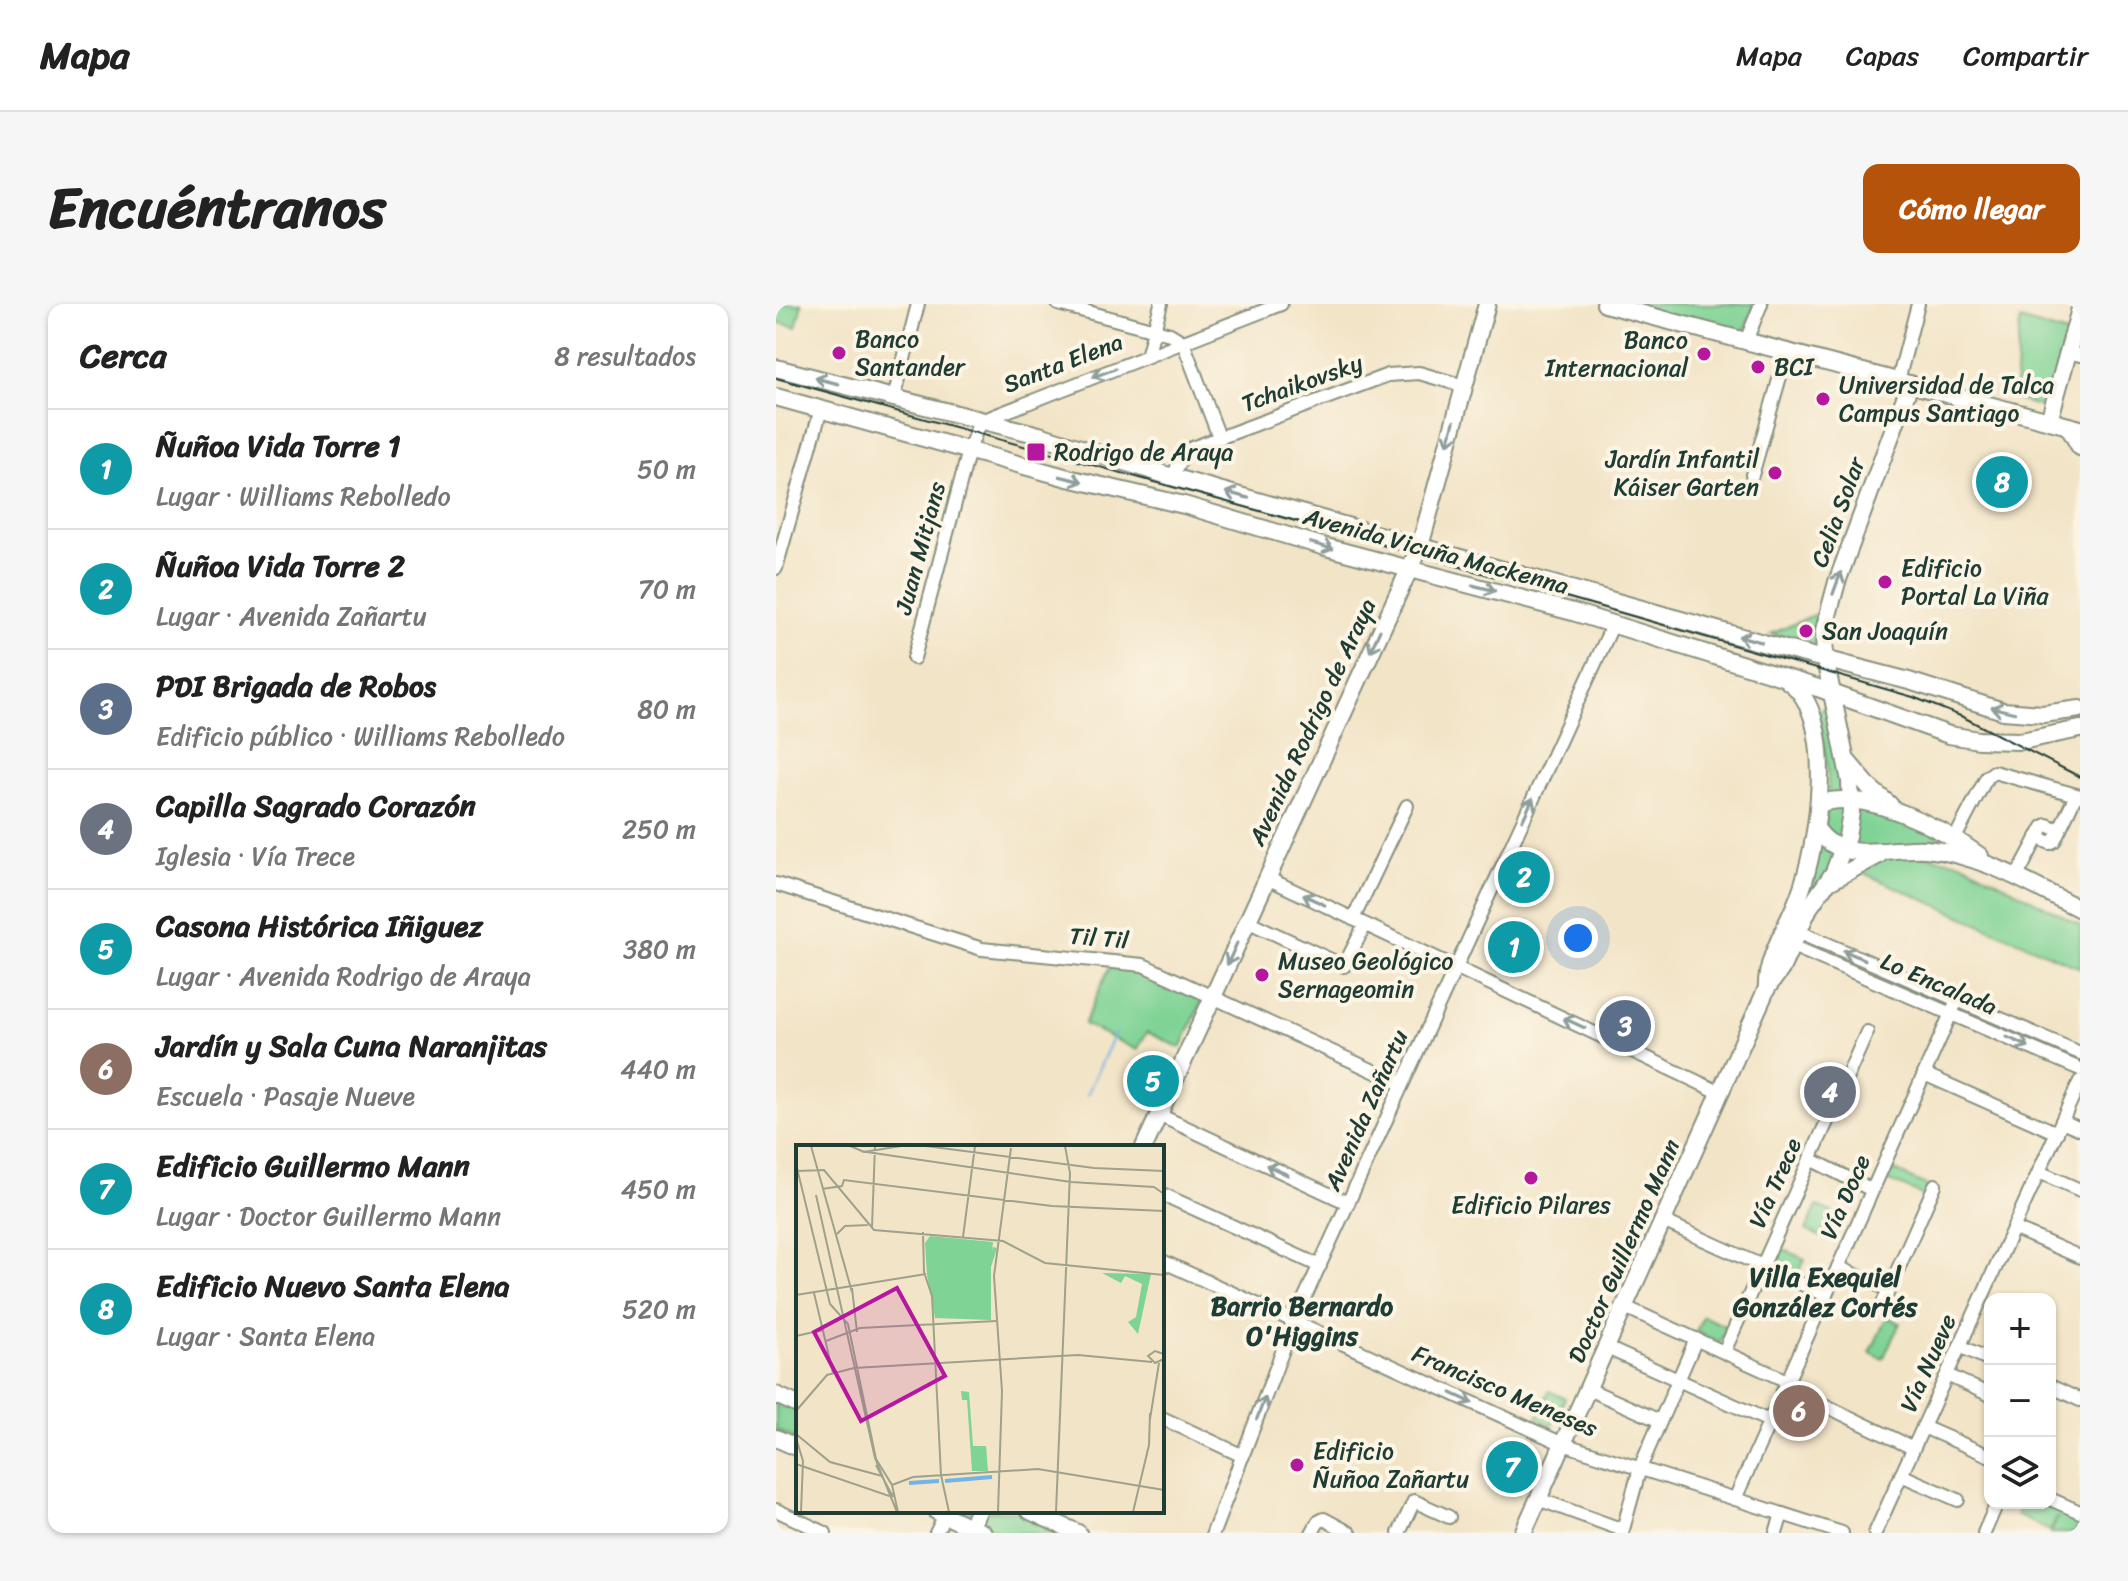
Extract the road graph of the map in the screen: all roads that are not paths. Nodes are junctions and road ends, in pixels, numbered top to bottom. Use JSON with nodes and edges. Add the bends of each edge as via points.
{"nodes":[{"id":1,"x":918,"y":304,"type":"edge"},
{"id":2,"x":1058,"y":304,"type":"edge"},
{"id":3,"x":1161,"y":304,"type":"edge"},
{"id":4,"x":1281,"y":304,"type":"edge"},
{"id":5,"x":1487,"y":304,"type":"edge"},
{"id":6,"x":1605,"y":304,"type":"edge"},
{"id":7,"x":1761,"y":304,"type":"edge"},
{"id":8,"x":1918,"y":304,"type":"edge"},
{"id":9,"x":2080,"y":309,"type":"edge"},
{"id":10,"x":1154,"y":330,"type":"junction"},
{"id":11,"x":1746,"y":341,"type":"junction"},
{"id":12,"x":1183,"y":342,"type":"junction"},
{"id":13,"x":1787,"y":352,"type":"junction"},
{"id":14,"x":2074,"y":354,"type":"edge"},
{"id":15,"x":1147,"y":356,"type":"junction"},
{"id":16,"x":776,"y":368,"type":"edge"},
{"id":17,"x":1904,"y":382,"type":"junction"},
{"id":18,"x":1464,"y":386,"type":"junction"},
{"id":19,"x":776,"y":397,"type":"edge"},
{"id":20,"x":894,"y":398,"type":"junction"},
{"id":21,"x":821,"y":409,"type":"junction"},
{"id":22,"x":2050,"y":419,"type":"junction"},
{"id":23,"x":984,"y":420,"type":"junction"},
{"id":24,"x":869,"y":422,"type":"junction"},
{"id":25,"x":2076,"y":427,"type":"edge"},
{"id":26,"x":1219,"y":437,"type":"junction"},
{"id":27,"x":2080,"y":447,"type":"edge"},
{"id":28,"x":969,"y":450,"type":"junction"},
{"id":29,"x":1752,"y":475,"type":"dead end"},
{"id":30,"x":1172,"y":477,"type":"junction"},
{"id":31,"x":1420,"y":546,"type":"junction"},
{"id":32,"x":776,"y":568,"type":"edge"},
{"id":33,"x":1408,"y":570,"type":"junction"},
{"id":34,"x":1613,"y":624,"type":"junction"},
{"id":35,"x":914,"y":658,"type":"dead end"},
{"id":36,"x":1825,"y":659,"type":"junction"},
{"id":37,"x":1783,"y":677,"type":"junction"},
{"id":38,"x":1832,"y":693,"type":"junction"},
{"id":39,"x":1872,"y":707,"type":"junction"},
{"id":40,"x":2080,"y":709,"type":"edge"},
{"id":41,"x":2080,"y":729,"type":"edge"},
{"id":42,"x":1840,"y":731,"type":"junction"},
{"id":43,"x":1846,"y":759,"type":"junction"},
{"id":44,"x":2078,"y":796,"type":"edge"},
{"id":45,"x":1852,"y":800,"type":"junction"},
{"id":46,"x":1819,"y":804,"type":"junction"},
{"id":47,"x":1407,"y":806,"type":"dead end"},
{"id":48,"x":1898,"y":811,"type":"junction"},
{"id":49,"x":1816,"y":828,"type":"junction"},
{"id":50,"x":1954,"y":840,"type":"junction"},
{"id":51,"x":1844,"y":848,"type":"junction"},
{"id":52,"x":1885,"y":852,"type":"junction"},
{"id":53,"x":1988,"y":864,"type":"junction"},
{"id":54,"x":1267,"y":878,"type":"junction"},
{"id":55,"x":2016,"y":878,"type":"junction"},
{"id":56,"x":776,"y":884,"type":"edge"},
{"id":57,"x":1825,"y":885,"type":"junction"},
{"id":58,"x":2080,"y":909,"type":"edge"},
{"id":59,"x":1247,"y":921,"type":"junction"},
{"id":60,"x":1359,"y":922,"type":"junction"},
{"id":61,"x":1789,"y":936,"type":"junction"},
{"id":62,"x":1456,"y":967,"type":"junction"},
{"id":63,"x":1213,"y":996,"type":"junction"},
{"id":64,"x":1957,"y":1000,"type":"junction"},
{"id":65,"x":1952,"y":1013,"type":"junction"},
{"id":66,"x":1867,"y":1032,"type":"dead end"},
{"id":67,"x":2080,"y":1053,"type":"edge"},
{"id":68,"x":2080,"y":1069,"type":"edge"},
{"id":69,"x":1924,"y":1074,"type":"junction"},
{"id":70,"x":2080,"y":1081,"type":"edge"},
{"id":71,"x":1402,"y":1084,"type":"junction"},
{"id":72,"x":1721,"y":1093,"type":"junction"},
{"id":73,"x":1159,"y":1115,"type":"junction"},
{"id":74,"x":2059,"y":1127,"type":"junction"},
{"id":75,"x":2080,"y":1129,"type":"edge"},
{"id":76,"x":1145,"y":1145,"type":"edge"},
{"id":77,"x":1810,"y":1159,"type":"junction"},
{"id":78,"x":2039,"y":1172,"type":"junction"},
{"id":79,"x":1935,"y":1185,"type":"dead end"},
{"id":80,"x":1872,"y":1190,"type":"junction"},
{"id":81,"x":2080,"y":1190,"type":"edge"},
{"id":82,"x":1164,"y":1195,"type":"edge"},
{"id":83,"x":1348,"y":1203,"type":"junction"},
{"id":84,"x":1663,"y":1221,"type":"junction"},
{"id":85,"x":2013,"y":1228,"type":"junction"},
{"id":86,"x":2080,"y":1257,"type":"edge"},
{"id":87,"x":1164,"y":1262,"type":"edge"},
{"id":88,"x":1320,"y":1266,"type":"junction"},
{"id":89,"x":1762,"y":1266,"type":"junction"},
{"id":90,"x":1838,"y":1267,"type":"junction"},
{"id":91,"x":1889,"y":1290,"type":"junction"},
{"id":92,"x":1826,"y":1295,"type":"junction"},
{"id":93,"x":1625,"y":1307,"type":"junction"},
{"id":94,"x":1880,"y":1310,"type":"dead end"},
{"id":95,"x":1294,"y":1321,"type":"junction"},
{"id":96,"x":1696,"y":1339,"type":"junction"},
{"id":97,"x":1960,"y":1346,"type":"junction"},
{"id":98,"x":1607,"y":1348,"type":"junction"},
{"id":99,"x":1724,"y":1352,"type":"junction"},
{"id":100,"x":1984,"y":1357,"type":"edge"},
{"id":101,"x":1947,"y":1375,"type":"junction"},
{"id":102,"x":1678,"y":1380,"type":"junction"},
{"id":103,"x":1786,"y":1383,"type":"junction"},
{"id":104,"x":1588,"y":1389,"type":"junction"},
{"id":105,"x":2056,"y":1389,"type":"edge"},
{"id":106,"x":1984,"y":1392,"type":"edge"},
{"id":107,"x":776,"y":1395,"type":"edge"},
{"id":108,"x":2080,"y":1400,"type":"edge"},
{"id":109,"x":796,"y":1404,"type":"edge"},
{"id":110,"x":1164,"y":1419,"type":"edge"},
{"id":111,"x":1770,"y":1419,"type":"junction"},
{"id":112,"x":1660,"y":1421,"type":"junction"},
{"id":113,"x":1923,"y":1427,"type":"junction"},
{"id":114,"x":1801,"y":1430,"type":"dead end"},
{"id":115,"x":776,"y":1438,"type":"edge"},
{"id":116,"x":1563,"y":1444,"type":"junction"},
{"id":117,"x":796,"y":1447,"type":"edge"},
{"id":118,"x":1913,"y":1448,"type":"junction"},
{"id":119,"x":1984,"y":1453,"type":"edge"},
{"id":120,"x":1243,"y":1456,"type":"junction"},
{"id":121,"x":1640,"y":1468,"type":"junction"},
{"id":122,"x":1901,"y":1475,"type":"junction"},
{"id":123,"x":2080,"y":1496,"type":"edge"},
{"id":124,"x":1538,"y":1499,"type":"junction"},
{"id":125,"x":1735,"y":1499,"type":"junction"},
{"id":126,"x":1958,"y":1500,"type":"dead end"},
{"id":127,"x":2056,"y":1502,"type":"edge"},
{"id":128,"x":1994,"y":1509,"type":"edge"},
{"id":129,"x":776,"y":1510,"type":"edge"},
{"id":130,"x":2077,"y":1511,"type":"edge"},
{"id":131,"x":942,"y":1513,"type":"edge"},
{"id":132,"x":944,"y":1513,"type":"edge"},
{"id":133,"x":1034,"y":1513,"type":"edge"},
{"id":134,"x":1782,"y":1514,"type":"junction"},
{"id":135,"x":1449,"y":1517,"type":"dead end"},
{"id":136,"x":798,"y":1527,"type":"edge"},
{"id":137,"x":974,"y":1531,"type":"edge"},
{"id":138,"x":1622,"y":1532,"type":"edge"},
{"id":139,"x":825,"y":1533,"type":"edge"},
{"id":140,"x":936,"y":1533,"type":"edge"},
{"id":141,"x":1078,"y":1533,"type":"edge"},
{"id":142,"x":1213,"y":1533,"type":"edge"},
{"id":143,"x":1312,"y":1533,"type":"edge"},
{"id":144,"x":1350,"y":1533,"type":"edge"},
{"id":145,"x":1399,"y":1533,"type":"edge"},
{"id":146,"x":1523,"y":1533,"type":"edge"},
{"id":147,"x":1776,"y":1533,"type":"edge"},
{"id":148,"x":1842,"y":1533,"type":"edge"},
{"id":149,"x":1875,"y":1533,"type":"edge"},
{"id":150,"x":1984,"y":1533,"type":"edge"}],
"edges":[{"from":1,"to":20,"type":"street"},
{"from":2,"to":10,"type":"street"},
{"from":3,"to":10,"type":"street"},
{"from":4,"to":12,"type":"street","name":"Santa Elena"},
{"from":5,"to":18,"type":"main road","name":"Avenida Rodrigo de Araya"},
{"from":6,"to":11,"type":"main road"},
{"from":7,"to":11,"type":"street"},
{"from":8,"to":17,"type":"street","name":"Celia Solar"},
{"from":9,"to":14,"type":"main road"},
{"from":10,"to":12,"type":"street"},
{"from":10,"to":15,"type":"street"},
{"from":11,"to":13,"type":"main road"},
{"from":12,"to":15,"type":"street","name":"Santa Elena"},
{"from":12,"to":26,"type":"street"},
{"from":13,"to":17,"type":"main road"},
{"from":13,"to":29,"type":"street"},
{"from":14,"to":22,"type":"main road"},
{"from":15,"to":23,"type":"street","name":"Santa Elena","one_way":true},
{"from":20,"to":16,"type":"main road","name":"Avenida Vicuña Mackenna","one_way":true},
{"from":17,"to":22,"type":"main road","via":[[1957,391]]},
{"from":36,"to":17,"type":"main road","name":"Celia Solar","one_way":true,"via":[[1830,605]]},
{"from":18,"to":26,"type":"street","name":"Tchaikovsky","via":[[1419,373],[1388,375]]},
{"from":18,"to":31,"type":"main road","name":"Avenida Rodrigo de Araya","one_way":true},
{"from":19,"to":21,"type":"main road","name":"Avenida Vicuña Mackenna"},
{"from":20,"to":23,"type":"main road","name":"Avenida Vicuña Mackenna"},
{"from":20,"to":24,"type":"main road","via":[[887,411]]},
{"from":21,"to":24,"type":"main road","name":"Avenida Vicuña Mackenna"},
{"from":21,"to":32,"type":"street"},
{"from":22,"to":25,"type":"main road"},
{"from":23,"to":28,"type":"street","name":"Santa Elena"},
{"from":23,"to":30,"type":"main road","name":"Avenida Vicuña Mackenna"},
{"from":24,"to":28,"type":"main road","name":"Avenida Vicuña Mackenna"},
{"from":25,"to":27,"type":"main road"},
{"from":26,"to":30,"type":"street","name":"Tchaikovsky","via":[[1192,448]]},
{"from":28,"to":33,"type":"main road","name":"Avenida Vicuña Mackenna","one_way":true},
{"from":28,"to":35,"type":"street","name":"Juan Mitjans"},
{"from":31,"to":30,"type":"main road","name":"Avenida Vicuña Mackenna","one_way":true},
{"from":31,"to":33,"type":"main road","name":"Avenida Rodrigo de Araya"},
{"from":36,"to":31,"type":"main road","name":"Avenida Vicuña Mackenna","one_way":true},
{"from":33,"to":34,"type":"main road","name":"Avenida Vicuña Mackenna","one_way":true},
{"from":33,"to":54,"type":"main road","name":"Avenida Rodrigo de Araya","one_way":true},
{"from":34,"to":37,"type":"main road","name":"Avenida Vicuña Mackenna"},
{"from":62,"to":34,"type":"street","name":"Avenida Zañartu","one_way":true},
{"from":36,"to":38,"type":"main road","name":"Doctor Guillermo Mann"},
{"from":40,"to":36,"type":"main road","name":"Avenida Vicuña Mackenna","one_way":true,"via":[[2043,714],[2003,711]]},
{"from":37,"to":38,"type":"main road","name":"Avenida Vicuña Mackenna"},
{"from":37,"to":46,"type":"main road","name":"Doctor Guillermo Mann","via":[[1803,693],[1811,711]]},
{"from":38,"to":39,"type":"main road","name":"Avenida Vicuña Mackenna"},
{"from":38,"to":42,"type":"main road","name":"Doctor Guillermo Mann"},
{"from":39,"to":41,"type":"main road","name":"Avenida Vicuña Mackenna","via":[[1933,731],[1979,740],[2035,739]]},
{"from":39,"to":42,"type":"main road","via":[[1854,713]]},
{"from":42,"to":43,"type":"main road","name":"Doctor Guillermo Mann"},
{"from":43,"to":45,"type":"main road","name":"Doctor Guillermo Mann"},
{"from":43,"to":48,"type":"main road"},
{"from":44,"to":50,"type":"street","via":[[1992,773]]},
{"from":44,"to":55,"type":"street","via":[[2059,830],[2045,825]]},
{"from":45,"to":46,"type":"main road"},
{"from":45,"to":48,"type":"main road"},
{"from":45,"to":51,"type":"main road","name":"Doctor Guillermo Mann"},
{"from":46,"to":49,"type":"main road","name":"Doctor Guillermo Mann"},
{"from":47,"to":60,"type":"street"},
{"from":48,"to":50,"type":"main road"},
{"from":49,"to":51,"type":"main road"},
{"from":49,"to":61,"type":"main road","name":"Doctor Guillermo Mann"},
{"from":50,"to":53,"type":"main road"},
{"from":51,"to":52,"type":"main road"},
{"from":51,"to":57,"type":"main road","name":"Doctor Guillermo Mann"},
{"from":52,"to":53,"type":"main road","via":[[1926,849]]},
{"from":52,"to":57,"type":"main road"},
{"from":53,"to":55,"type":"main road"},
{"from":54,"to":59,"type":"main road","name":"Avenida Rodrigo de Araya"},
{"from":60,"to":54,"type":"street","one_way":true},
{"from":55,"to":58,"type":"main road"},
{"from":56,"to":63,"type":"street","name":"Til Til","via":[[982,949],[1143,965]]},
{"from":57,"to":61,"type":"main road","name":"Doctor Guillermo Mann"},
{"from":59,"to":60,"type":"street","via":[[1344,966]]},
{"from":59,"to":63,"type":"main road","name":"Avenida Rodrigo de Araya","one_way":true},
{"from":60,"to":62,"type":"street"},
{"from":64,"to":61,"type":"street","name":"Lo Encalada","one_way":true},
{"from":61,"to":65,"type":"street","name":"Lo Encalada"},
{"from":61,"to":72,"type":"main road","name":"Doctor Guillermo Mann","via":[[1778,975],[1767,988]]},
{"from":62,"to":71,"type":"street","name":"Avenida Zañartu"},
{"from":72,"to":62,"type":"street","one_way":true},
{"from":63,"to":71,"type":"street","name":"Til Til"},
{"from":63,"to":73,"type":"main road","name":"Avenida Rodrigo de Araya"},
{"from":64,"to":65,"type":"street","name":"Vía Doce"},
{"from":64,"to":67,"type":"street","name":"Lo Encalada"},
{"from":65,"to":68,"type":"street","name":"Lo Encalada","one_way":true},
{"from":65,"to":69,"type":"street","name":"Vía Doce"},
{"from":66,"to":77,"type":"street","name":"Vía Trece"},
{"from":69,"to":74,"type":"street"},
{"from":69,"to":80,"type":"street","name":"Vía Doce"},
{"from":70,"to":74,"type":"street","name":"Vía Nueve"},
{"from":71,"to":83,"type":"street","name":"Avenida Zañartu"},
{"from":72,"to":84,"type":"main road","name":"Doctor Guillermo Mann"},
{"from":73,"to":76,"type":"main road","name":"Avenida Rodrigo de Araya"},
{"from":83,"to":73,"type":"street","one_way":true},
{"from":74,"to":75,"type":"street"},
{"from":74,"to":78,"type":"street","name":"Vía Nueve"},
{"from":77,"to":80,"type":"street"},
{"from":77,"to":89,"type":"street","name":"Vía Trece"},
{"from":78,"to":81,"type":"street"},
{"from":78,"to":85,"type":"street","name":"Vía Nueve"},
{"from":79,"to":91,"type":"street"},
{"from":80,"to":90,"type":"street","name":"Vía Doce"},
{"from":82,"to":88,"type":"street"},
{"from":83,"to":88,"type":"street","name":"Avenida Zañartu"},
{"from":84,"to":89,"type":"street"},
{"from":84,"to":93,"type":"main road","name":"Doctor Guillermo Mann"},
{"from":85,"to":86,"type":"street"},
{"from":85,"to":97,"type":"street","name":"Vía Nueve"},
{"from":87,"to":95,"type":"street","name":"Francisco Meneses"},
{"from":88,"to":95,"type":"street","name":"Avenida Zañartu"},
{"from":89,"to":92,"type":"street"},
{"from":89,"to":99,"type":"street","name":"Vía Trece"},
{"from":90,"to":91,"type":"street"},
{"from":90,"to":92,"type":"street","name":"Vía Doce"},
{"from":91,"to":94,"type":"street"},
{"from":92,"to":103,"type":"street","name":"Vía Doce"},
{"from":93,"to":96,"type":"street"},
{"from":93,"to":98,"type":"main road","name":"Doctor Guillermo Mann"},
{"from":95,"to":116,"type":"street","name":"Francisco Meneses","one_way":true},
{"from":120,"to":95,"type":"street","name":"Avenida Zañartu","one_way":true},
{"from":96,"to":99,"type":"street"},
{"from":96,"to":102,"type":"street"},
{"from":97,"to":100,"type":"street"},
{"from":97,"to":101,"type":"street","name":"Vía Nueve"},
{"from":98,"to":102,"type":"street"},
{"from":98,"to":104,"type":"main road","name":"Doctor Guillermo Mann"},
{"from":99,"to":103,"type":"street"},
{"from":101,"to":106,"type":"street"},
{"from":101,"to":113,"type":"street","name":"Vía Nueve"},
{"from":102,"to":111,"type":"street"},
{"from":102,"to":112,"type":"street"},
{"from":103,"to":111,"type":"street","name":"Vía Doce"},
{"from":103,"to":118,"type":"street"},
{"from":104,"to":112,"type":"street"},
{"from":104,"to":116,"type":"main road","name":"Doctor Guillermo Mann"},
{"from":105,"to":108,"type":"street"},
{"from":107,"to":109,"type":"main road"},
{"from":110,"to":120,"type":"street"},
{"from":111,"to":114,"type":"street"},
{"from":111,"to":125,"type":"street","name":"Vía Doce"},
{"from":112,"to":121,"type":"street"},
{"from":113,"to":118,"type":"street","name":"Vía Nueve"},
{"from":113,"to":119,"type":"street"},
{"from":115,"to":117,"type":"main road"},
{"from":116,"to":121,"type":"street","name":"Francisco Meneses"},
{"from":116,"to":124,"type":"main road","name":"Doctor Guillermo Mann"},
{"from":118,"to":122,"type":"street","name":"Vía Nueve"},
{"from":120,"to":142,"type":"street","name":"Avenida Zañartu"},
{"from":121,"to":125,"type":"street","name":"Francisco Meneses"},
{"from":121,"to":138,"type":"street"},
{"from":122,"to":126,"type":"street"},
{"from":122,"to":149,"type":"street","name":"Vía Nueve"},
{"from":123,"to":130,"type":"street"},
{"from":124,"to":138,"type":"street"},
{"from":124,"to":146,"type":"main road","name":"Doctor Guillermo Mann"},
{"from":125,"to":134,"type":"street","name":"Francisco Meneses"},
{"from":127,"to":130,"type":"street"},
{"from":128,"to":150,"type":"street"},
{"from":129,"to":136,"type":"street"},
{"from":131,"to":140,"type":"street"},
{"from":132,"to":137,"type":"main road"},
{"from":133,"to":141,"type":"main road"},
{"from":134,"to":147,"type":"street"},
{"from":134,"to":148,"type":"street","name":"Francisco Meneses"},
{"from":135,"to":145,"type":"street","via":[[1414,1501]]},
{"from":136,"to":139,"type":"street"},
{"from":143,"to":144,"type":"street","via":[[1324,1519]]}]}
